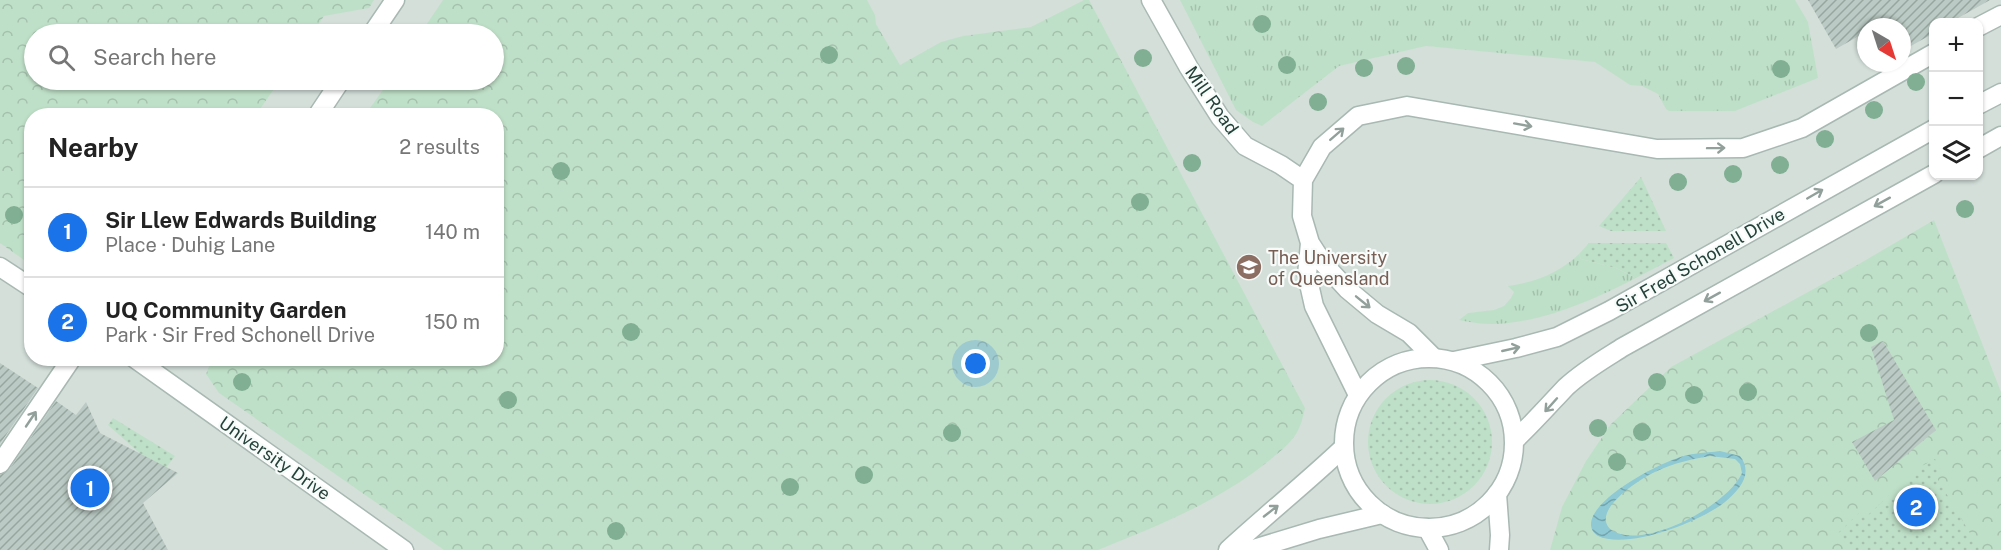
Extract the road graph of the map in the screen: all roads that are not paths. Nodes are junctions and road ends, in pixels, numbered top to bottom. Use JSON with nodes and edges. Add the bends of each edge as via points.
{"nodes":[{"id":1,"x":395,"y":0,"type":"edge"},
{"id":2,"x":1151,"y":0,"type":"edge"},
{"id":3,"x":1997,"y":0,"type":"edge"},
{"id":4,"x":2001,"y":8,"type":"edge"},
{"id":5,"x":2001,"y":15,"type":"edge"},
{"id":6,"x":379,"y":24,"type":"edge"},
{"id":7,"x":1983,"y":24,"type":"edge"},
{"id":8,"x":1929,"y":56,"type":"edge"},
{"id":9,"x":334,"y":90,"type":"edge"},
{"id":10,"x":2001,"y":93,"type":"edge"},
{"id":11,"x":1983,"y":102,"type":"edge"},
{"id":12,"x":322,"y":108,"type":"edge"},
{"id":13,"x":1929,"y":132,"type":"edge"},
{"id":14,"x":2001,"y":136,"type":"edge"},
{"id":15,"x":1983,"y":146,"type":"edge"},
{"id":16,"x":1929,"y":177,"type":"edge"},
{"id":17,"x":1303,"y":180,"type":"junction"},
{"id":18,"x":1310,"y":243,"type":"junction"},
{"id":19,"x":0,"y":267,"type":"edge"},
{"id":20,"x":24,"y":283,"type":"edge"},
{"id":21,"x":1433,"y":357,"type":"junction"},
{"id":22,"x":1454,"y":361,"type":"junction"},
{"id":23,"x":67,"y":366,"type":"edge"},
{"id":24,"x":151,"y":366,"type":"edge"},
{"id":25,"x":1358,"y":395,"type":"junction"},
{"id":26,"x":1515,"y":440,"type":"junction"},
{"id":27,"x":1343,"y":448,"type":"junction"},
{"id":28,"x":0,"y":465,"type":"edge"},
{"id":29,"x":1497,"y":494,"type":"junction"},
{"id":30,"x":1382,"y":514,"type":"junction"},
{"id":31,"x":1427,"y":528,"type":"junction"},
{"id":32,"x":404,"y":550,"type":"edge"},
{"id":33,"x":1228,"y":550,"type":"edge"},
{"id":34,"x":1250,"y":550,"type":"edge"},
{"id":35,"x":1439,"y":550,"type":"edge"},
{"id":36,"x":1499,"y":550,"type":"edge"}],
"edges":[{"from":1,"to":6,"type":"street"},
{"from":2,"to":17,"type":"street","name":"Mill Road","via":[[1220,117],[1245,146]]},
{"from":3,"to":4,"type":"street"},
{"from":5,"to":7,"type":"street"},
{"from":17,"to":8,"type":"street","one_way":true,"via":[[1322,147],[1358,116],[1407,106],[1658,149],[1743,148],[1802,128]]},
{"from":9,"to":12,"type":"street"},
{"from":10,"to":11,"type":"street"},
{"from":22,"to":13,"type":"street","name":"Sir Fred Schonell Drive","one_way":true,"via":[[1557,337]]},
{"from":14,"to":15,"type":"street"},
{"from":16,"to":26,"type":"street","name":"Sir Fred Schonell Drive","one_way":true,"via":[[1603,360],[1568,386]]},
{"from":17,"to":18,"type":"street","via":[[1302,216]]},
{"from":18,"to":21,"type":"street","one_way":true,"via":[[1347,289],[1408,333]]},
{"from":18,"to":25,"type":"street","via":[[1307,274],[1314,306]]},
{"from":19,"to":20,"type":"street"},
{"from":21,"to":22,"type":"street","name":"Sir Fred Schonell Drive"},
{"from":21,"to":25,"type":"street","name":"Sir Fred Schonell Drive","via":[[1404,361],[1378,374]]},
{"from":22,"to":26,"type":"street","name":"Sir Fred Schonell Drive","via":[[1472,369],[1495,388],[1509,412]]},
{"from":28,"to":23,"type":"street","one_way":true},
{"from":24,"to":32,"type":"street","name":"University Drive"},
{"from":25,"to":27,"type":"street","name":"Sir Fred Schonell Drive","via":[[1346,420]]},
{"from":26,"to":29,"type":"street","name":"Sir Fred Schonell Drive","via":[[1510,469]]},
{"from":27,"to":30,"type":"street","name":"Sir Fred Schonell Drive","via":[[1348,473],[1361,496]]},
{"from":33,"to":27,"type":"street","one_way":true},
{"from":29,"to":31,"type":"street","name":"Sir Fred Schonell Drive","via":[[1477,513],[1453,525]]},
{"from":29,"to":36,"type":"street"},
{"from":30,"to":31,"type":"street","name":"Sir Fred Schonell Drive","via":[[1403,524]]},
{"from":30,"to":34,"type":"street"},
{"from":31,"to":35,"type":"street"}]}
